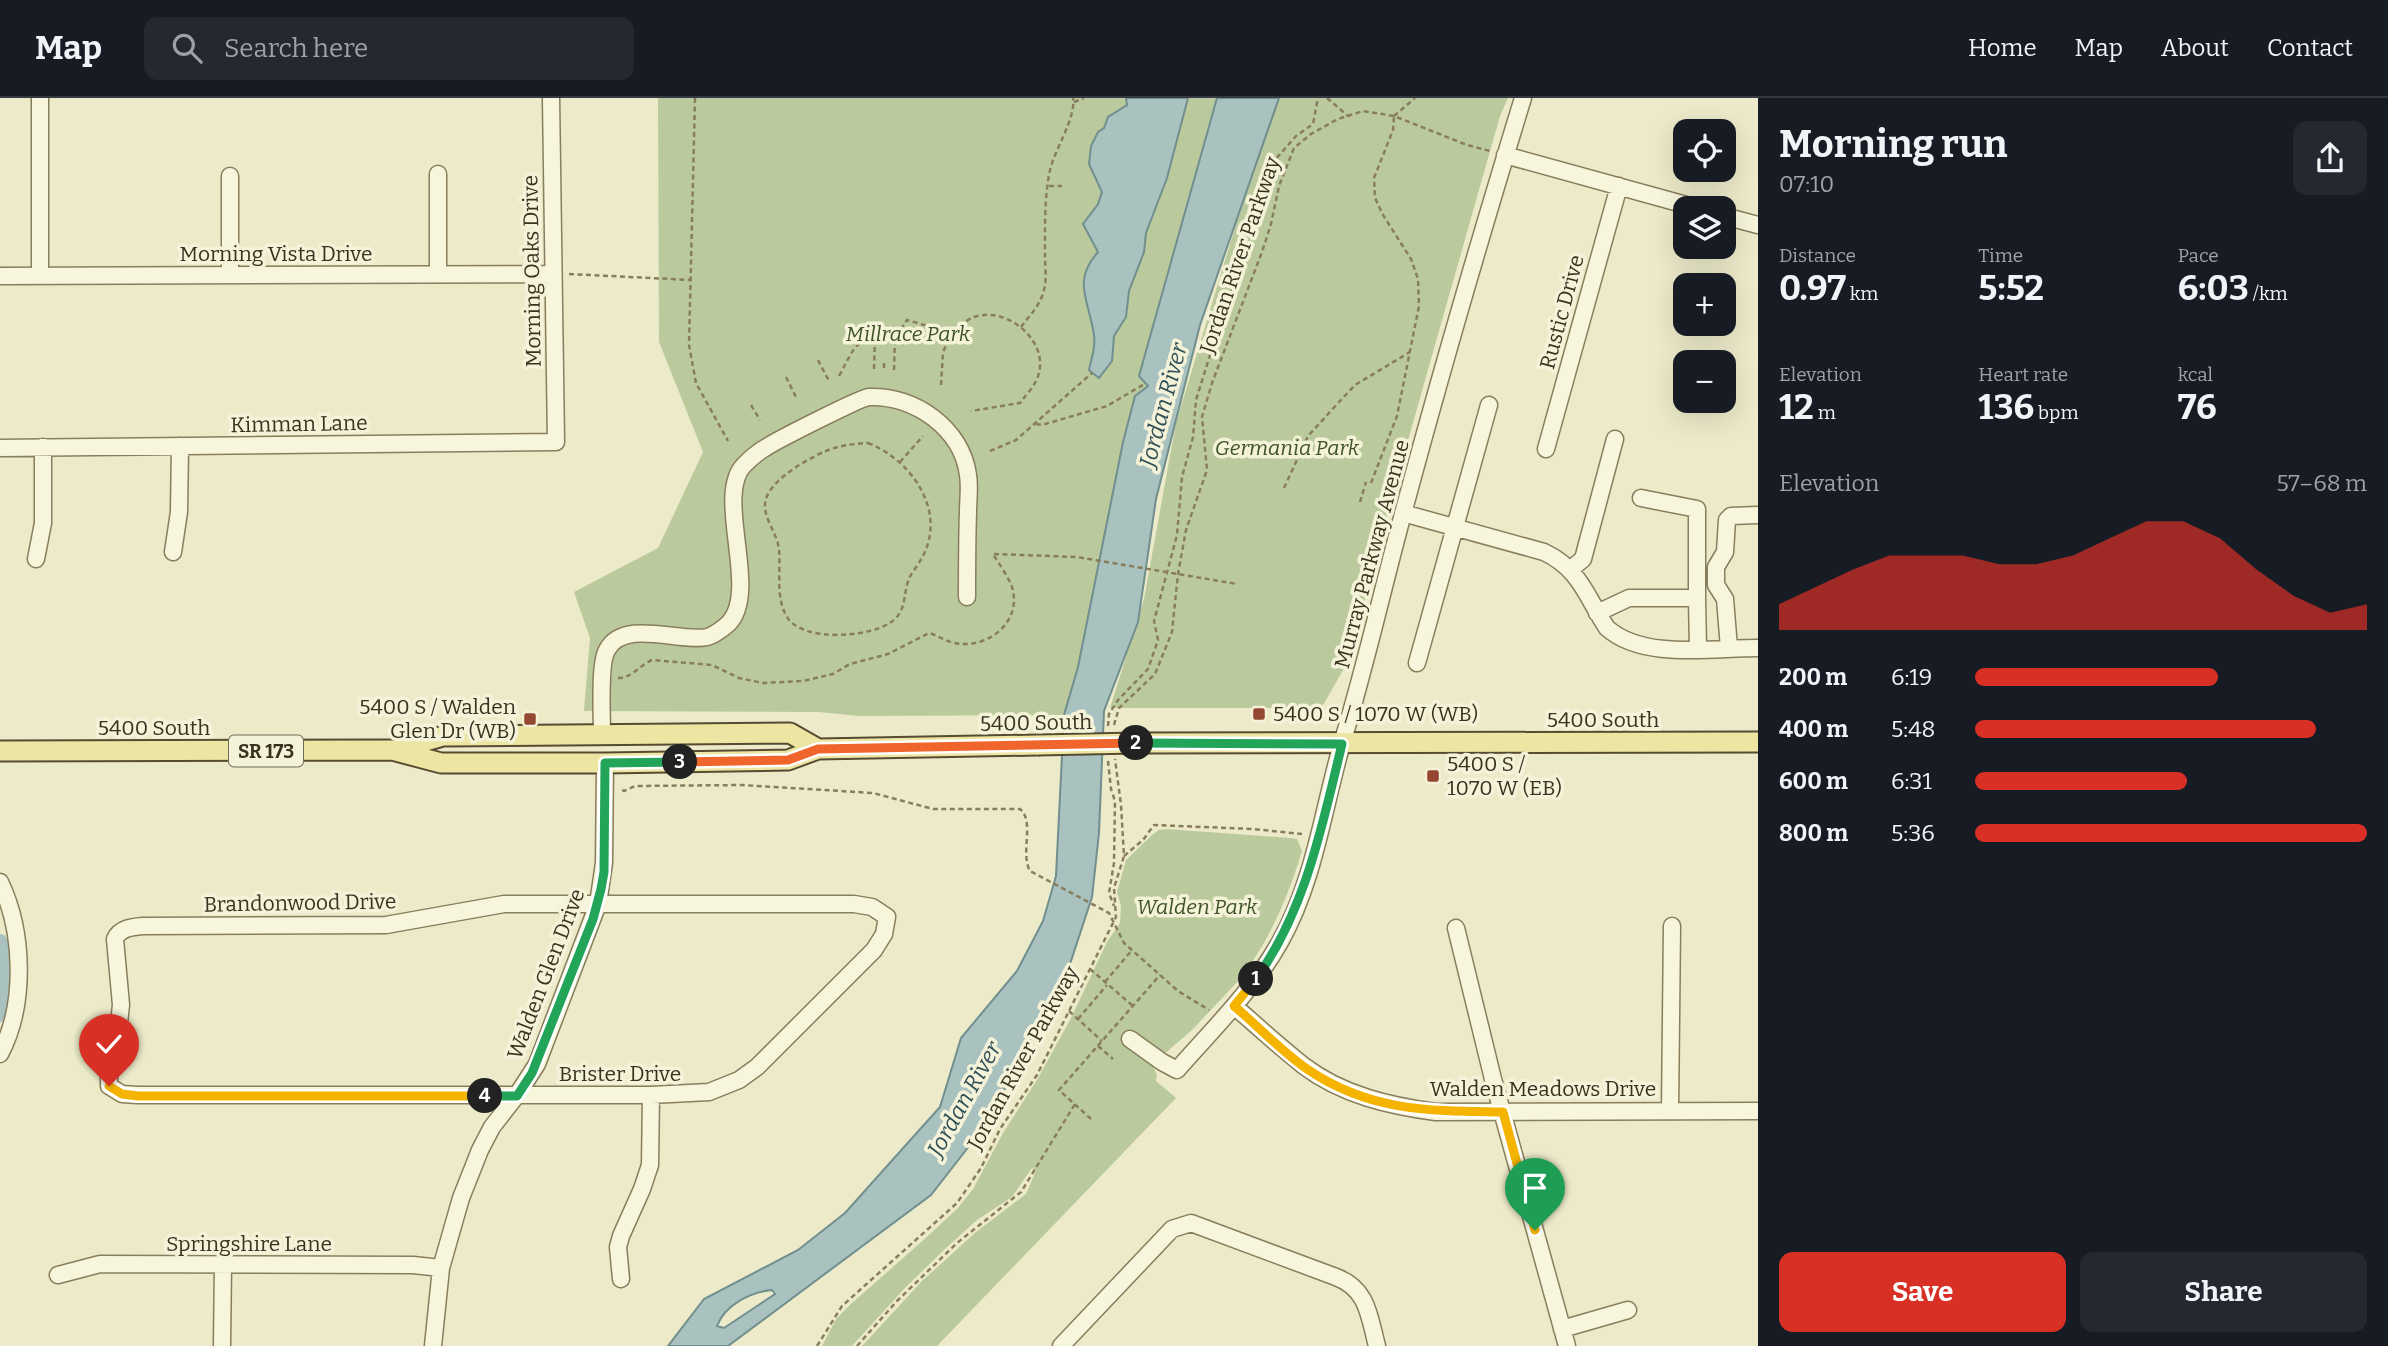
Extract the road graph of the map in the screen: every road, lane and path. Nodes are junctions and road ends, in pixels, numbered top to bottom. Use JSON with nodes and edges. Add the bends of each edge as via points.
{"nodes":[{"id":1,"x":40,"y":98,"type":"edge"},
{"id":2,"x":551,"y":98,"type":"edge"},
{"id":3,"x":695,"y":98,"type":"edge"},
{"id":4,"x":1084,"y":98,"type":"edge"},
{"id":5,"x":1318,"y":98,"type":"edge"},
{"id":6,"x":1327,"y":98,"type":"edge"},
{"id":7,"x":1415,"y":98,"type":"edge"},
{"id":8,"x":1523,"y":98,"type":"edge"},
{"id":9,"x":1073,"y":100,"type":"edge"},
{"id":10,"x":1348,"y":116,"type":"junction"},
{"id":11,"x":1394,"y":116,"type":"junction"},
{"id":12,"x":1506,"y":155,"type":"junction"},
{"id":13,"x":438,"y":174,"type":"dead end"},
{"id":14,"x":229,"y":176,"type":"dead end"},
{"id":15,"x":1049,"y":186,"type":"junction"},
{"id":16,"x":1619,"y":186,"type":"junction"},
{"id":17,"x":1062,"y":187,"type":"dead end"},
{"id":18,"x":1673,"y":201,"type":"edge"},
{"id":19,"x":1736,"y":219,"type":"edge"},
{"id":20,"x":1758,"y":225,"type":"edge"},
{"id":21,"x":438,"y":274,"type":"junction"},
{"id":22,"x":552,"y":274,"type":"junction"},
{"id":23,"x":230,"y":275,"type":"junction"},
{"id":24,"x":0,"y":276,"type":"edge"},
{"id":25,"x":40,"y":276,"type":"junction"},
{"id":26,"x":692,"y":280,"type":"junction"},
{"id":27,"x":1021,"y":327,"type":"junction"},
{"id":28,"x":952,"y":333,"type":"junction"},
{"id":29,"x":875,"y":337,"type":"junction"},
{"id":30,"x":895,"y":337,"type":"junction"},
{"id":31,"x":1410,"y":352,"type":"junction"},
{"id":32,"x":818,"y":360,"type":"dead end"},
{"id":33,"x":884,"y":363,"type":"dead end"},
{"id":34,"x":874,"y":369,"type":"dead end"},
{"id":35,"x":884,"y":369,"type":"dead end"},
{"id":36,"x":894,"y":370,"type":"dead end"},
{"id":37,"x":1092,"y":373,"type":"dead end"},
{"id":38,"x":839,"y":376,"type":"dead end"},
{"id":39,"x":786,"y":377,"type":"dead end"},
{"id":40,"x":830,"y":381,"type":"dead end"},
{"id":41,"x":1146,"y":383,"type":"dead end"},
{"id":42,"x":941,"y":385,"type":"dead end"},
{"id":43,"x":797,"y":399,"type":"dead end"},
{"id":44,"x":751,"y":405,"type":"dead end"},
{"id":45,"x":1489,"y":405,"type":"dead end"},
{"id":46,"x":971,"y":411,"type":"dead end"},
{"id":47,"x":760,"y":420,"type":"dead end"},
{"id":48,"x":1035,"y":423,"type":"junction"},
{"id":49,"x":923,"y":436,"type":"dead end"},
{"id":50,"x":1615,"y":439,"type":"dead end"},
{"id":51,"x":728,"y":441,"type":"dead end"},
{"id":52,"x":556,"y":442,"type":"joint"},
{"id":53,"x":180,"y":446,"type":"junction"},
{"id":54,"x":43,"y":447,"type":"junction"},
{"id":55,"x":0,"y":448,"type":"edge"},
{"id":56,"x":1546,"y":449,"type":"dead end"},
{"id":57,"x":990,"y":451,"type":"dead end"},
{"id":58,"x":900,"y":462,"type":"junction"},
{"id":59,"x":1366,"y":482,"type":"dead end"},
{"id":60,"x":1371,"y":483,"type":"dead end"},
{"id":61,"x":1284,"y":488,"type":"dead end"},
{"id":62,"x":1641,"y":498,"type":"dead end"},
{"id":63,"x":1360,"y":502,"type":"dead end"},
{"id":64,"x":1403,"y":513,"type":"junction"},
{"id":65,"x":1758,"y":515,"type":"edge"},
{"id":66,"x":1455,"y":527,"type":"junction"},
{"id":67,"x":173,"y":552,"type":"dead end"},
{"id":68,"x":36,"y":559,"type":"dead end"},
{"id":69,"x":1571,"y":569,"type":"junction"},
{"id":70,"x":1166,"y":572,"type":"junction"},
{"id":71,"x":1178,"y":574,"type":"junction"},
{"id":72,"x":1237,"y":584,"type":"dead end"},
{"id":73,"x":967,"y":597,"type":"dead end"},
{"id":74,"x":1697,"y":598,"type":"junction"},
{"id":75,"x":1597,"y":613,"type":"junction"},
{"id":76,"x":1729,"y":648,"type":"junction"},
{"id":77,"x":1758,"y":648,"type":"edge"},
{"id":78,"x":1698,"y":649,"type":"junction"},
{"id":79,"x":1417,"y":663,"type":"dead end"},
{"id":80,"x":603,"y":678,"type":"junction"},
{"id":81,"x":1108,"y":726,"type":"dead end"},
{"id":82,"x":602,"y":734,"type":"junction"},
{"id":83,"x":1112,"y":734,"type":"dead end"},
{"id":84,"x":1758,"y":742,"type":"edge"},
{"id":85,"x":1342,"y":744,"type":"junction"},
{"id":86,"x":818,"y":749,"type":"junction"},
{"id":87,"x":392,"y":750,"type":"junction"},
{"id":88,"x":1107,"y":750,"type":"dead end"},
{"id":89,"x":0,"y":751,"type":"edge"},
{"id":90,"x":1115,"y":757,"type":"dead end"},
{"id":91,"x":605,"y":763,"type":"junction"},
{"id":92,"x":622,"y":790,"type":"dead end"},
{"id":93,"x":1320,"y":836,"type":"junction"},
{"id":94,"x":1124,"y":856,"type":"junction"},
{"id":95,"x":0,"y":882,"type":"edge"},
{"id":96,"x":597,"y":904,"type":"junction"},
{"id":97,"x":1116,"y":912,"type":"junction"},
{"id":98,"x":887,"y":916,"type":"joint"},
{"id":99,"x":1114,"y":921,"type":"junction"},
{"id":100,"x":1672,"y":926,"type":"dead end"},
{"id":101,"x":1456,"y":928,"type":"dead end"},
{"id":102,"x":1132,"y":950,"type":"junction"},
{"id":103,"x":1090,"y":969,"type":"junction"},
{"id":104,"x":1160,"y":975,"type":"junction"},
{"id":105,"x":1106,"y":983,"type":"junction"},
{"id":106,"x":1175,"y":989,"type":"junction"},
{"id":107,"x":1170,"y":995,"type":"dead end"},
{"id":108,"x":1133,"y":1006,"type":"junction"},
{"id":109,"x":1234,"y":1006,"type":"junction"},
{"id":110,"x":1209,"y":1010,"type":"dead end"},
{"id":111,"x":1069,"y":1011,"type":"junction"},
{"id":112,"x":1078,"y":1019,"type":"junction"},
{"id":113,"x":1130,"y":1038,"type":"dead end"},
{"id":114,"x":1102,"y":1041,"type":"junction"},
{"id":115,"x":1098,"y":1046,"type":"junction"},
{"id":116,"x":0,"y":1054,"type":"edge"},
{"id":117,"x":1113,"y":1059,"type":"dead end"},
{"id":118,"x":109,"y":1086,"type":"joint"},
{"id":119,"x":651,"y":1095,"type":"junction"},
{"id":120,"x":517,"y":1096,"type":"junction"},
{"id":121,"x":1074,"y":1104,"type":"junction"},
{"id":122,"x":1670,"y":1111,"type":"junction"},
{"id":123,"x":1758,"y":1111,"type":"edge"},
{"id":124,"x":1503,"y":1112,"type":"junction"},
{"id":125,"x":1091,"y":1119,"type":"dead end"},
{"id":126,"x":223,"y":1265,"type":"junction"},
{"id":127,"x":442,"y":1268,"type":"junction"},
{"id":128,"x":58,"y":1275,"type":"dead end"},
{"id":129,"x":621,"y":1279,"type":"dead end"},
{"id":130,"x":1628,"y":1310,"type":"dead end"},
{"id":131,"x":1562,"y":1329,"type":"junction"},
{"id":132,"x":222,"y":1346,"type":"edge"},
{"id":133,"x":433,"y":1346,"type":"edge"},
{"id":134,"x":817,"y":1346,"type":"edge"},
{"id":135,"x":857,"y":1346,"type":"edge"},
{"id":136,"x":1061,"y":1346,"type":"edge"},
{"id":137,"x":1377,"y":1346,"type":"edge"},
{"id":138,"x":1567,"y":1346,"type":"edge"}],
"edges":[{"from":1,"to":25,"type":"street"},
{"from":2,"to":22,"type":"street","name":"Morning Oaks Drive"},
{"from":3,"to":26,"type":"path"},
{"from":4,"to":9,"type":"path"},
{"from":5,"to":70,"type":"path","via":[[1313,124],[1274,161],[1220,323],[1196,400],[1177,535]]},
{"from":6,"to":10,"type":"path"},
{"from":7,"to":11,"type":"path"},
{"from":8,"to":12,"type":"street","name":"Murray Parkway Avenue"},
{"from":9,"to":15,"type":"path"},
{"from":10,"to":11,"type":"path","name":"Jordan River Parkway","via":[[1363,111]]},
{"from":10,"to":71,"type":"path","name":"Jordan River Parkway","via":[[1294,148],[1279,186],[1262,252],[1202,417],[1207,470],[1186,530]]},
{"from":11,"to":12,"type":"path","name":"Jordan River Parkway"},
{"from":11,"to":31,"type":"path","via":[[1374,178],[1375,198],[1418,279],[1419,306]]},
{"from":12,"to":16,"type":"street"},
{"from":12,"to":64,"type":"street","name":"Murray Parkway Avenue"},
{"from":13,"to":21,"type":"street"},
{"from":14,"to":23,"type":"street"},
{"from":15,"to":17,"type":"path"},
{"from":15,"to":27,"type":"path","via":[[1045,289]]},
{"from":16,"to":18,"type":"street"},
{"from":16,"to":56,"type":"street","name":"Rustic Drive"},
{"from":19,"to":20,"type":"street"},
{"from":21,"to":22,"type":"street","name":"Morning Vista Drive"},
{"from":21,"to":23,"type":"street","name":"Morning Vista Drive"},
{"from":22,"to":26,"type":"path"},
{"from":22,"to":52,"type":"street","name":"Morning Oaks Drive"},
{"from":23,"to":25,"type":"street","name":"Morning Vista Drive"},
{"from":24,"to":25,"type":"street","name":"Morning Vista Drive"},
{"from":26,"to":51,"type":"path","via":[[689,345],[696,383]]},
{"from":27,"to":28,"type":"path","via":[[998,315],[974,317]]},
{"from":27,"to":46,"type":"path","via":[[1035,343],[1037,380],[1020,403]]},
{"from":28,"to":30,"type":"path","via":[[907,320]]},
{"from":28,"to":42,"type":"path","via":[[941,352]]},
{"from":29,"to":30,"type":"path"},
{"from":29,"to":34,"type":"path"},
{"from":29,"to":38,"type":"path","via":[[856,344]]},
{"from":30,"to":36,"type":"path"},
{"from":31,"to":60,"type":"path","via":[[1397,416]]},
{"from":31,"to":61,"type":"path","via":[[1355,385],[1339,402],[1308,436]]},
{"from":32,"to":40,"type":"path"},
{"from":33,"to":35,"type":"path"},
{"from":37,"to":48,"type":"path"},
{"from":39,"to":43,"type":"path"},
{"from":41,"to":48,"type":"path","via":[[1089,412]]},
{"from":44,"to":47,"type":"path"},
{"from":45,"to":66,"type":"street"},
{"from":48,"to":57,"type":"path","via":[[1016,440]]},
{"from":49,"to":58,"type":"path"},
{"from":50,"to":69,"type":"street","via":[[1584,559]]},
{"from":52,"to":53,"type":"street","name":"Kimman Lane"},
{"from":53,"to":54,"type":"street","name":"Kimman Lane"},
{"from":53,"to":67,"type":"street"},
{"from":54,"to":55,"type":"street","name":"Kimman Lane"},
{"from":54,"to":68,"type":"street","via":[[43,523]]},
{"from":58,"to":58,"type":"path","via":[[929,506],[932,535],[909,580],[904,605],[895,619],[879,629],[850,634],[803,631],[788,618],[780,594],[779,549],[765,506],[767,491],[825,451],[849,444],[868,443]]},
{"from":59,"to":63,"type":"path"},
{"from":62,"to":74,"type":"street","via":[[1697,509]]},
{"from":64,"to":66,"type":"street"},
{"from":64,"to":85,"type":"street","name":"Murray Parkway Avenue"},
{"from":65,"to":76,"type":"street","via":[[1727,520],[1725,552],[1716,567],[1716,585],[1725,599]]},
{"from":66,"to":69,"type":"street","via":[[1544,552]]},
{"from":66,"to":79,"type":"street"},
{"from":69,"to":75,"type":"street"},
{"from":70,"to":71,"type":"path"},
{"from":70,"to":80,"type":"path","via":[[1077,557],[993,554],[1012,587],[1014,602],[996,635],[979,643],[950,643],[929,633],[888,654],[803,681],[763,683],[712,665],[652,660],[623,678]]},
{"from":70,"to":81,"type":"path","via":[[1154,621],[1158,640],[1148,669],[1118,700]]},
{"from":71,"to":72,"type":"path"},
{"from":71,"to":83,"type":"path","name":"Jordan River Parkway","via":[[1171,632],[1155,674],[1119,708]]},
{"from":73,"to":80,"type":"street","via":[[968,475],[958,447],[939,421],[907,402],[867,397],[764,448],[742,466],[734,485],[739,607],[729,624],[708,637],[619,637],[606,650]]},
{"from":74,"to":75,"type":"street","via":[[1629,598]]},
{"from":74,"to":78,"type":"street"},
{"from":75,"to":78,"type":"street","via":[[1614,635],[1635,645]]},
{"from":76,"to":77,"type":"street"},
{"from":76,"to":78,"type":"street"},
{"from":80,"to":82,"type":"street"},
{"from":82,"to":86,"type":"main road","name":"5400 South","number":"SR 173","via":[[790,733]]},
{"from":82,"to":87,"type":"main road","name":"5400 South","number":"SR 173","via":[[443,736]]},
{"from":84,"to":85,"type":"main road","name":"5400 South","number":"SR 173"},
{"from":85,"to":86,"type":"main road","name":"5400 South","number":"SR 173","bridge":true},
{"from":85,"to":93,"type":"street","name":"Murray Parkway Avenue"},
{"from":86,"to":91,"type":"main road","name":"5400 South","number":"SR 173","via":[[788,760]]},
{"from":87,"to":89,"type":"main road","name":"5400 South","number":"SR 173"},
{"from":87,"to":91,"type":"main road","name":"5400 South","number":"SR 173","via":[[441,763]]},
{"from":88,"to":97,"type":"path","via":[[1115,801],[1109,893]]},
{"from":90,"to":94,"type":"path","name":"Jordan River Parkway"},
{"from":91,"to":96,"type":"street","name":"Walden Glen Drive","via":[[604,863]]},
{"from":92,"to":99,"type":"path","via":[[742,785],[873,793],[933,809],[1020,809],[1026,817],[1026,862],[1034,875],[1109,914]]},
{"from":93,"to":94,"type":"path","via":[[1154,825]]},
{"from":93,"to":109,"type":"street","name":"Murray Parkway Avenue","via":[[1281,940]]},
{"from":94,"to":97,"type":"path","name":"Jordan River Parkway","via":[[1114,888]]},
{"from":95,"to":116,"type":"street","via":[[12,917],[18,973],[10,1034]]},
{"from":96,"to":98,"type":"street","name":"Brandonwood Drive","via":[[854,904]]},
{"from":96,"to":118,"type":"street","name":"Brandonwood Drive","via":[[497,905],[386,925],[143,926],[123,930],[116,939],[121,1005]]},
{"from":96,"to":120,"type":"street","name":"Walden Glen Drive","via":[[537,1064]]},
{"from":97,"to":99,"type":"path","name":"Jordan River Parkway"},
{"from":98,"to":119,"type":"street","name":"Brister Drive","via":[[884,934],[874,950],[748,1074],[709,1092]]},
{"from":99,"to":102,"type":"path","via":[[1121,939]]},
{"from":99,"to":103,"type":"path","name":"Jordan River Parkway"},
{"from":100,"to":122,"type":"street"},
{"from":101,"to":124,"type":"street"},
{"from":102,"to":104,"type":"path"},
{"from":102,"to":105,"type":"path"},
{"from":103,"to":105,"type":"path"},
{"from":103,"to":111,"type":"path","name":"Jordan River Parkway"},
{"from":104,"to":106,"type":"path"},
{"from":104,"to":108,"type":"path"},
{"from":105,"to":108,"type":"path"},
{"from":105,"to":112,"type":"path"},
{"from":106,"to":107,"type":"path"},
{"from":106,"to":110,"type":"path"},
{"from":108,"to":114,"type":"path"},
{"from":109,"to":113,"type":"street","name":"Murray Parkway Avenue","via":[[1177,1070]]},
{"from":109,"to":124,"type":"street","name":"Walden Meadows Drive","via":[[1306,1067],[1353,1093],[1436,1112]]},
{"from":111,"to":112,"type":"path"},
{"from":111,"to":134,"type":"path","name":"Jordan River Parkway","via":[[1037,1075],[1000,1129],[970,1186],[933,1226],[842,1306]]},
{"from":112,"to":114,"type":"path"},
{"from":114,"to":115,"type":"path"},
{"from":115,"to":117,"type":"path"},
{"from":115,"to":121,"type":"path","via":[[1059,1090]]},
{"from":118,"to":120,"type":"street","name":"Brister Drive","via":[[138,1096]]},
{"from":119,"to":120,"type":"street","name":"Brister Drive"},
{"from":119,"to":129,"type":"street","via":[[650,1165],[618,1247]]},
{"from":120,"to":127,"type":"street","name":"Walden Glen Drive","via":[[480,1150],[453,1222]]},
{"from":121,"to":125,"type":"path"},
{"from":121,"to":135,"type":"path","via":[[1021,1192],[957,1243]]},
{"from":122,"to":123,"type":"street","name":"Walden Meadows Drive"},
{"from":122,"to":124,"type":"street","name":"Walden Meadows Drive"},
{"from":124,"to":131,"type":"street"},
{"from":126,"to":127,"type":"street","name":"Springshire Lane"},
{"from":126,"to":128,"type":"street","name":"Springshire Lane","via":[[100,1265]]},
{"from":126,"to":132,"type":"street"},
{"from":127,"to":133,"type":"street","name":"Walden Glen Drive"},
{"from":130,"to":131,"type":"street"},
{"from":131,"to":138,"type":"street"},
{"from":136,"to":137,"type":"street","via":[[1163,1237],[1191,1223],[1356,1287]]}]}
